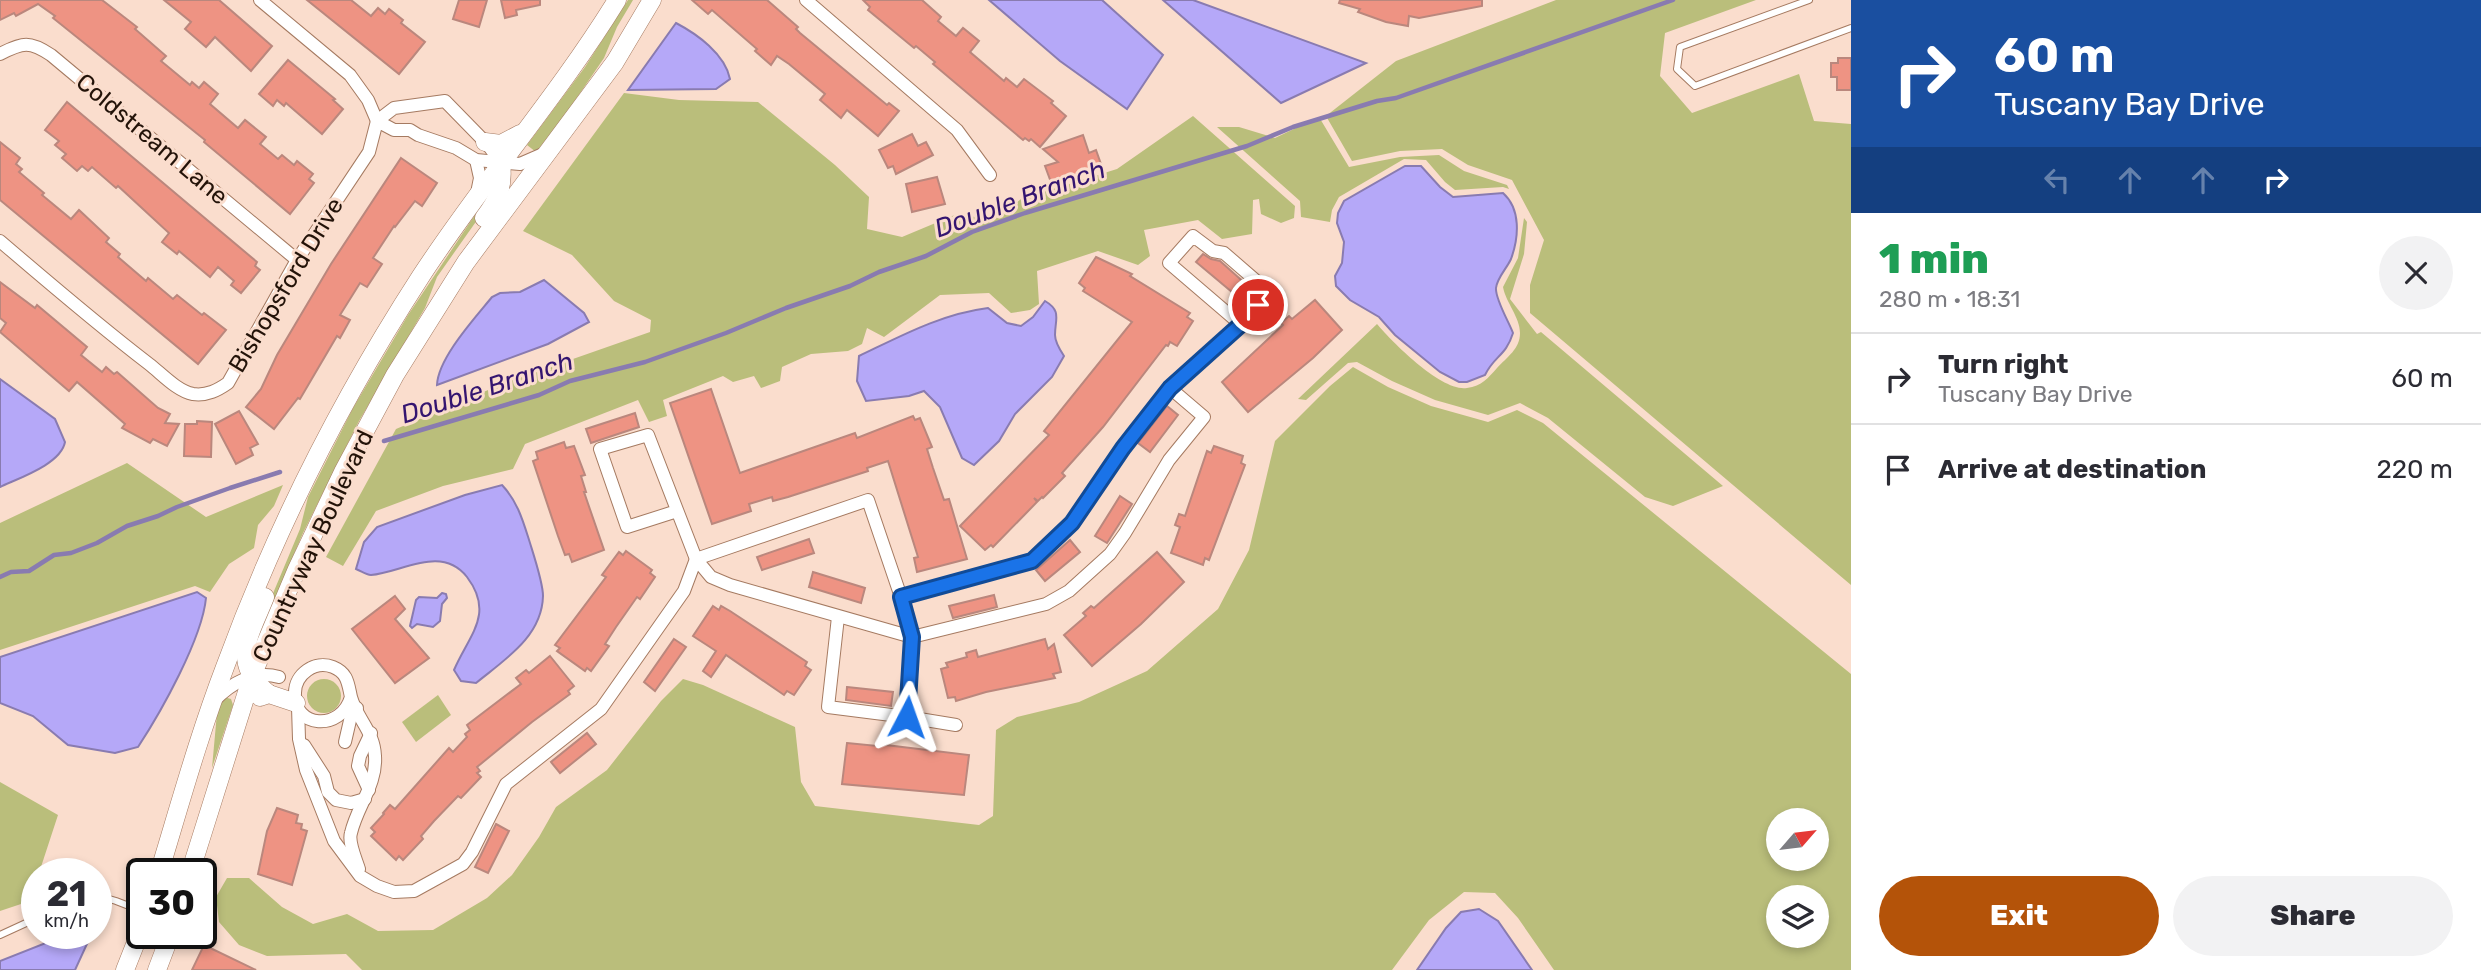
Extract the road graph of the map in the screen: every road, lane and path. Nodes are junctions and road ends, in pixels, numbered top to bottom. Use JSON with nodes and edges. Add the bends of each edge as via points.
{"nodes":[{"id":1,"x":260,"y":0,"type":"edge"},
{"id":2,"x":617,"y":0,"type":"edge"},
{"id":3,"x":652,"y":0,"type":"edge"},
{"id":4,"x":806,"y":0,"type":"edge"},
{"id":5,"x":1809,"y":0,"type":"edge"},
{"id":6,"x":1851,"y":28,"type":"edge"},
{"id":7,"x":0,"y":54,"type":"edge"},
{"id":8,"x":377,"y":121,"type":"junction"},
{"id":9,"x":528,"y":127,"type":"junction"},
{"id":10,"x":485,"y":142,"type":"junction"},
{"id":11,"x":549,"y":149,"type":"junction"},
{"id":12,"x":476,"y":160,"type":"junction"},
{"id":13,"x":500,"y":163,"type":"junction"},
{"id":14,"x":989,"y":175,"type":"dead end"},
{"id":15,"x":476,"y":198,"type":"junction"},
{"id":16,"x":0,"y":241,"type":"edge"},
{"id":17,"x":297,"y":260,"type":"junction"},
{"id":18,"x":427,"y":323,"type":"junction"},
{"id":19,"x":1239,"y":323,"type":"junction"},
{"id":20,"x":1170,"y":388,"type":"junction"},
{"id":21,"x":298,"y":494,"type":"junction"},
{"id":22,"x":677,"y":510,"type":"junction"},
{"id":23,"x":696,"y":559,"type":"junction"},
{"id":24,"x":901,"y":597,"type":"junction"},
{"id":25,"x":838,"y":617,"type":"junction"},
{"id":26,"x":912,"y":637,"type":"junction"},
{"id":27,"x":264,"y":648,"type":"junction"},
{"id":28,"x":252,"y":676,"type":"junction"},
{"id":29,"x":279,"y":677,"type":"junction"},
{"id":30,"x":297,"y":683,"type":"junction"},
{"id":31,"x":269,"y":694,"type":"junction"},
{"id":32,"x":212,"y":704,"type":"junction"},
{"id":33,"x":297,"y":705,"type":"junction"},
{"id":34,"x":349,"y":710,"type":"junction"},
{"id":35,"x":241,"y":712,"type":"junction"},
{"id":36,"x":907,"y":717,"type":"junction"},
{"id":37,"x":956,"y":725,"type":"dead end"},
{"id":38,"x":299,"y":739,"type":"junction"},
{"id":39,"x":345,"y":742,"type":"dead end"},
{"id":40,"x":367,"y":795,"type":"junction"},
{"id":41,"x":164,"y":858,"type":"edge"},
{"id":42,"x":195,"y":858,"type":"edge"},
{"id":43,"x":360,"y":876,"type":"junction"},
{"id":44,"x":21,"y":925,"type":"edge"},
{"id":45,"x":0,"y":935,"type":"edge"},
{"id":46,"x":133,"y":949,"type":"edge"},
{"id":47,"x":165,"y":949,"type":"edge"},
{"id":48,"x":125,"y":970,"type":"edge"},
{"id":49,"x":157,"y":970,"type":"edge"}],
"edges":[{"from":1,"to":8,"type":"street","via":[[350,75]]},
{"from":2,"to":9,"type":"street","name":"Countryway Boulevard"},
{"from":3,"to":11,"type":"street","name":"Countryway Boulevard","via":[[615,62]]},
{"from":4,"to":14,"type":"street","via":[[957,130]]},
{"from":5,"to":6,"type":"lane","via":[[1680,47],[1677,69],[1695,86]]},
{"from":7,"to":17,"type":"street","name":"Coldstream Lane","via":[[24,44],[37,45]]},
{"from":8,"to":10,"type":"street","via":[[394,108],[445,101]]},
{"from":8,"to":12,"type":"street","via":[[456,148]]},
{"from":8,"to":17,"type":"street","name":"Bishopsford Drive","via":[[369,152]]},
{"from":9,"to":10,"type":"street","via":[[501,144]]},
{"from":9,"to":13,"type":"street","name":"Countryway Boulevard"},
{"from":10,"to":13,"type":"street"},
{"from":11,"to":13,"type":"street","via":[[520,164]]},
{"from":11,"to":18,"type":"street","name":"Countryway Boulevard"},
{"from":12,"to":13,"type":"street"},
{"from":12,"to":15,"type":"street","via":[[480,178]]},
{"from":13,"to":15,"type":"street","name":"Countryway Boulevard"},
{"from":13,"to":18,"type":"street","via":[[499,194],[444,278]]},
{"from":15,"to":21,"type":"street","name":"Countryway Boulevard","via":[[364,369]]},
{"from":16,"to":17,"type":"street","name":"Bishopsford Drive","via":[[108,333],[192,394],[217,391],[228,383]]},
{"from":18,"to":27,"type":"street","name":"Countryway Boulevard","via":[[343,472]]},
{"from":19,"to":19,"type":"street","via":[[1169,263],[1193,236],[1213,251],[1224,253],[1269,292]]},
{"from":19,"to":20,"type":"street"},
{"from":20,"to":24,"type":"street","via":[[1072,523],[1032,561]]},
{"from":20,"to":26,"type":"street","via":[[1204,417],[1169,460],[1110,554],[1069,591],[1046,604]]},
{"from":21,"to":28,"type":"street","via":[[292,535],[245,646]]},
{"from":21,"to":32,"type":"street","name":"Countryway Boulevard"},
{"from":22,"to":22,"type":"street","via":[[627,527],[600,450],[648,435]]},
{"from":22,"to":23,"type":"street"},
{"from":23,"to":24,"type":"street","via":[[868,500]]},
{"from":23,"to":25,"type":"street","via":[[711,577],[730,585]]},
{"from":23,"to":43,"type":"street","via":[[684,591],[601,709],[506,784],[463,864],[414,891],[394,892]]},
{"from":24,"to":26,"type":"street"},
{"from":25,"to":26,"type":"street"},
{"from":25,"to":36,"type":"street","via":[[828,707]]},
{"from":26,"to":36,"type":"street"},
{"from":27,"to":28,"type":"street","name":"Countryway Boulevard"},
{"from":27,"to":29,"type":"street","via":[[267,667]]},
{"from":28,"to":29,"type":"street"},
{"from":28,"to":31,"type":"street"},
{"from":28,"to":32,"type":"street"},
{"from":28,"to":35,"type":"street","name":"Countryway Boulevard"},
{"from":29,"to":30,"type":"street"},
{"from":30,"to":33,"type":"street"},
{"from":30,"to":34,"type":"street","via":[[308,669],[334,667],[348,680]]},
{"from":31,"to":33,"type":"street"},
{"from":31,"to":35,"type":"street"},
{"from":32,"to":41,"type":"street","name":"Countryway Boulevard"},
{"from":33,"to":34,"type":"street","via":[[314,721],[330,721]]},
{"from":33,"to":38,"type":"street"},
{"from":34,"to":39,"type":"street"},
{"from":34,"to":40,"type":"street","via":[[371,733],[375,757]]},
{"from":35,"to":42,"type":"street","name":"Countryway Boulevard"},
{"from":36,"to":37,"type":"street"},
{"from":38,"to":40,"type":"street","via":[[336,800],[351,803]]},
{"from":38,"to":43,"type":"street","via":[[334,841]]},
{"from":40,"to":43,"type":"street","via":[[350,835]]},
{"from":44,"to":45,"type":"lane"},
{"from":46,"to":48,"type":"street"},
{"from":47,"to":49,"type":"street"}]}
